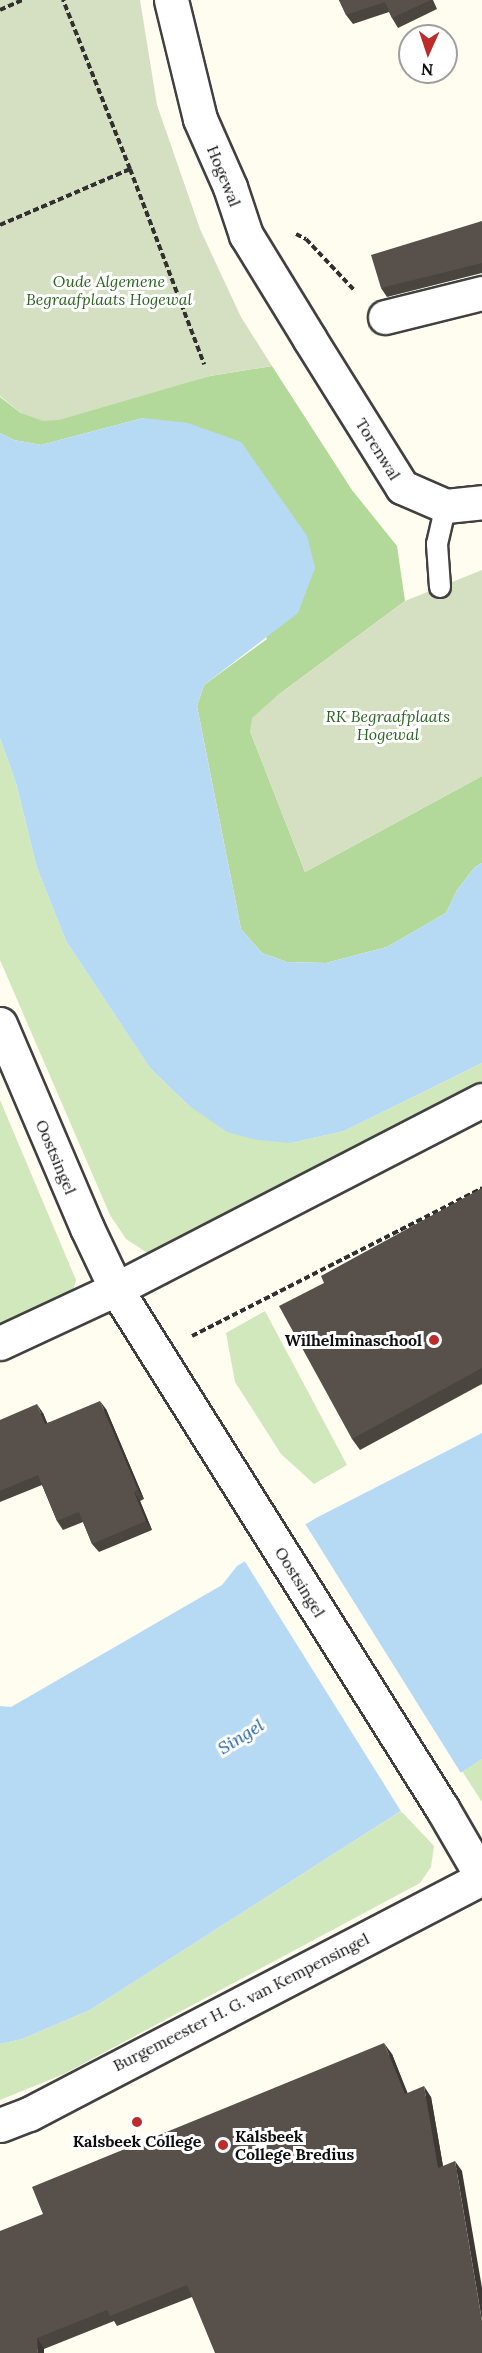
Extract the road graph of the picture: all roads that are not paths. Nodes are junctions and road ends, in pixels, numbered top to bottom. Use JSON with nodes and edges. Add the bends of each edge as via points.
{"nodes":[{"id":1,"x":171,"y":0,"type":"edge"},
{"id":2,"x":482,"y":294,"type":"edge"},
{"id":3,"x":385,"y":317,"type":"road end"},
{"id":4,"x":309,"y":339,"type":"joint"},
{"id":5,"x":482,"y":502,"type":"edge"},
{"id":6,"x":446,"y":506,"type":"junction"},
{"id":7,"x":440,"y":587,"type":"dead end"},
{"id":8,"x":0,"y":1024,"type":"edge"},
{"id":9,"x":482,"y":1100,"type":"edge"},
{"id":10,"x":116,"y":1289,"type":"junction"},
{"id":11,"x":0,"y":1342,"type":"edge"},
{"id":12,"x":482,"y":1878,"type":"edge"},
{"id":13,"x":0,"y":2125,"type":"edge"}],
"edges":[{"from":1,"to":4,"type":"street","name":"Hogewal","via":[[200,119],[246,235]]},
{"from":2,"to":3,"type":"street"},
{"from":4,"to":6,"type":"street","name":"Torenwal","via":[[402,488]]},
{"from":5,"to":6,"type":"street","name":"Torenwal"},
{"from":6,"to":7,"type":"lane","via":[[437,544]]},
{"from":8,"to":10,"type":"street","name":"Oostsingel"},
{"from":9,"to":10,"type":"street"},
{"from":10,"to":11,"type":"street"},
{"from":10,"to":12,"type":"street","name":"Oostsingel"},
{"from":12,"to":13,"type":"street","name":"Burgemeester H. G. van Kempensingel"}]}
